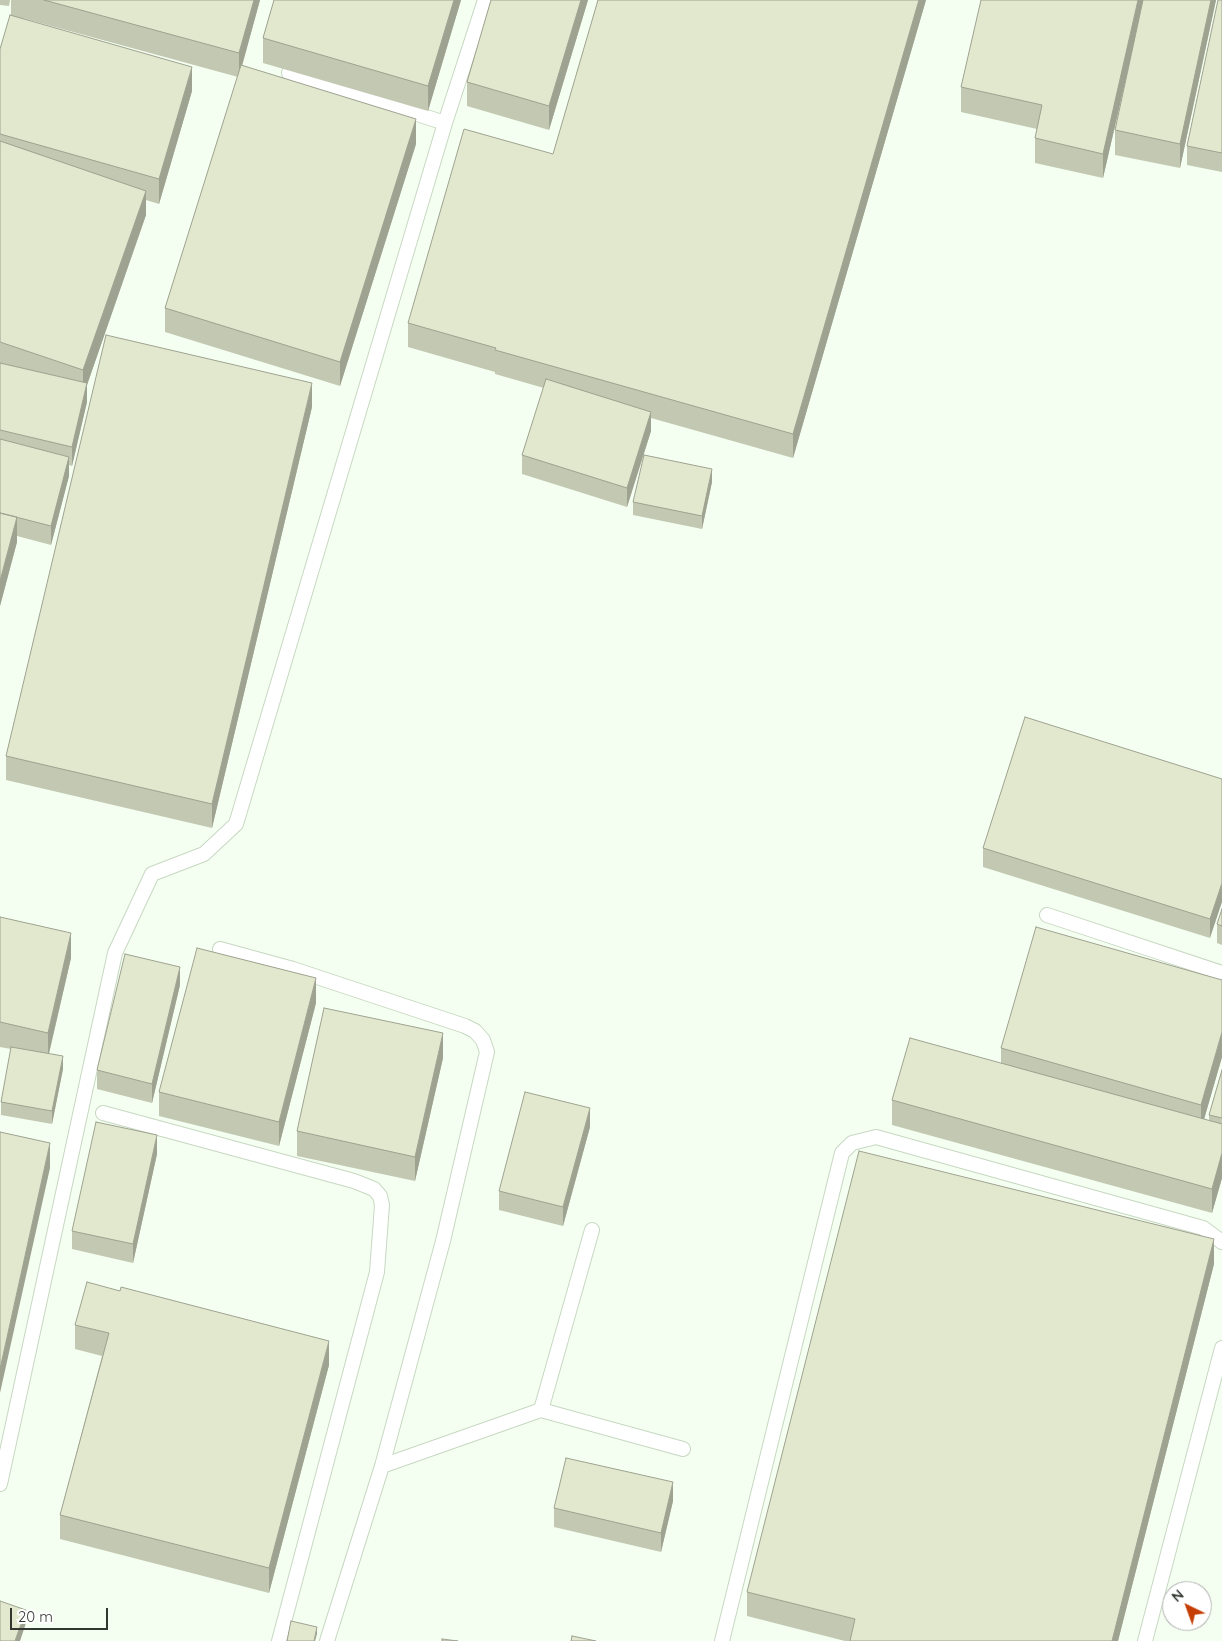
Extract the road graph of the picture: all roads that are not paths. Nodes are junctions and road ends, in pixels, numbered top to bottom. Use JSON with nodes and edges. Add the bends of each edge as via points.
{"nodes":[{"id":1,"x":485,"y":0,"type":"edge"},
{"id":2,"x":288,"y":73,"type":"edge"},
{"id":3,"x":445,"y":123,"type":"junction"},
{"id":4,"x":1047,"y":915,"type":"dead end"},
{"id":5,"x":220,"y":949,"type":"dead end"},
{"id":6,"x":1222,"y":973,"type":"edge"},
{"id":7,"x":103,"y":1113,"type":"dead end"},
{"id":8,"x":592,"y":1230,"type":"dead end"},
{"id":9,"x":1222,"y":1242,"type":"edge"},
{"id":10,"x":1222,"y":1348,"type":"edge"},
{"id":11,"x":541,"y":1410,"type":"junction"},
{"id":12,"x":683,"y":1450,"type":"dead end"},
{"id":13,"x":382,"y":1466,"type":"junction"},
{"id":14,"x":0,"y":1484,"type":"edge"},
{"id":15,"x":279,"y":1641,"type":"edge"},
{"id":16,"x":327,"y":1641,"type":"edge"},
{"id":17,"x":722,"y":1641,"type":"edge"},
{"id":18,"x":1145,"y":1641,"type":"edge"}],
"edges":[{"from":1,"to":3,"type":"lane"},
{"from":2,"to":3,"type":"lane"},
{"from":3,"to":14,"type":"lane","via":[[236,824],[204,854],[152,874],[115,954]]},
{"from":4,"to":6,"type":"lane"},
{"from":5,"to":13,"type":"lane","via":[[293,969],[464,1026],[483,1040],[487,1052],[443,1241]]},
{"from":7,"to":15,"type":"lane","via":[[354,1181],[374,1189],[380,1196],[377,1272]]},
{"from":8,"to":11,"type":"lane"},
{"from":9,"to":17,"type":"lane","via":[[1203,1228],[876,1137],[852,1143],[842,1153]]},
{"from":10,"to":18,"type":"lane"},
{"from":11,"to":12,"type":"lane"},
{"from":11,"to":13,"type":"lane"},
{"from":13,"to":16,"type":"lane"}]}
